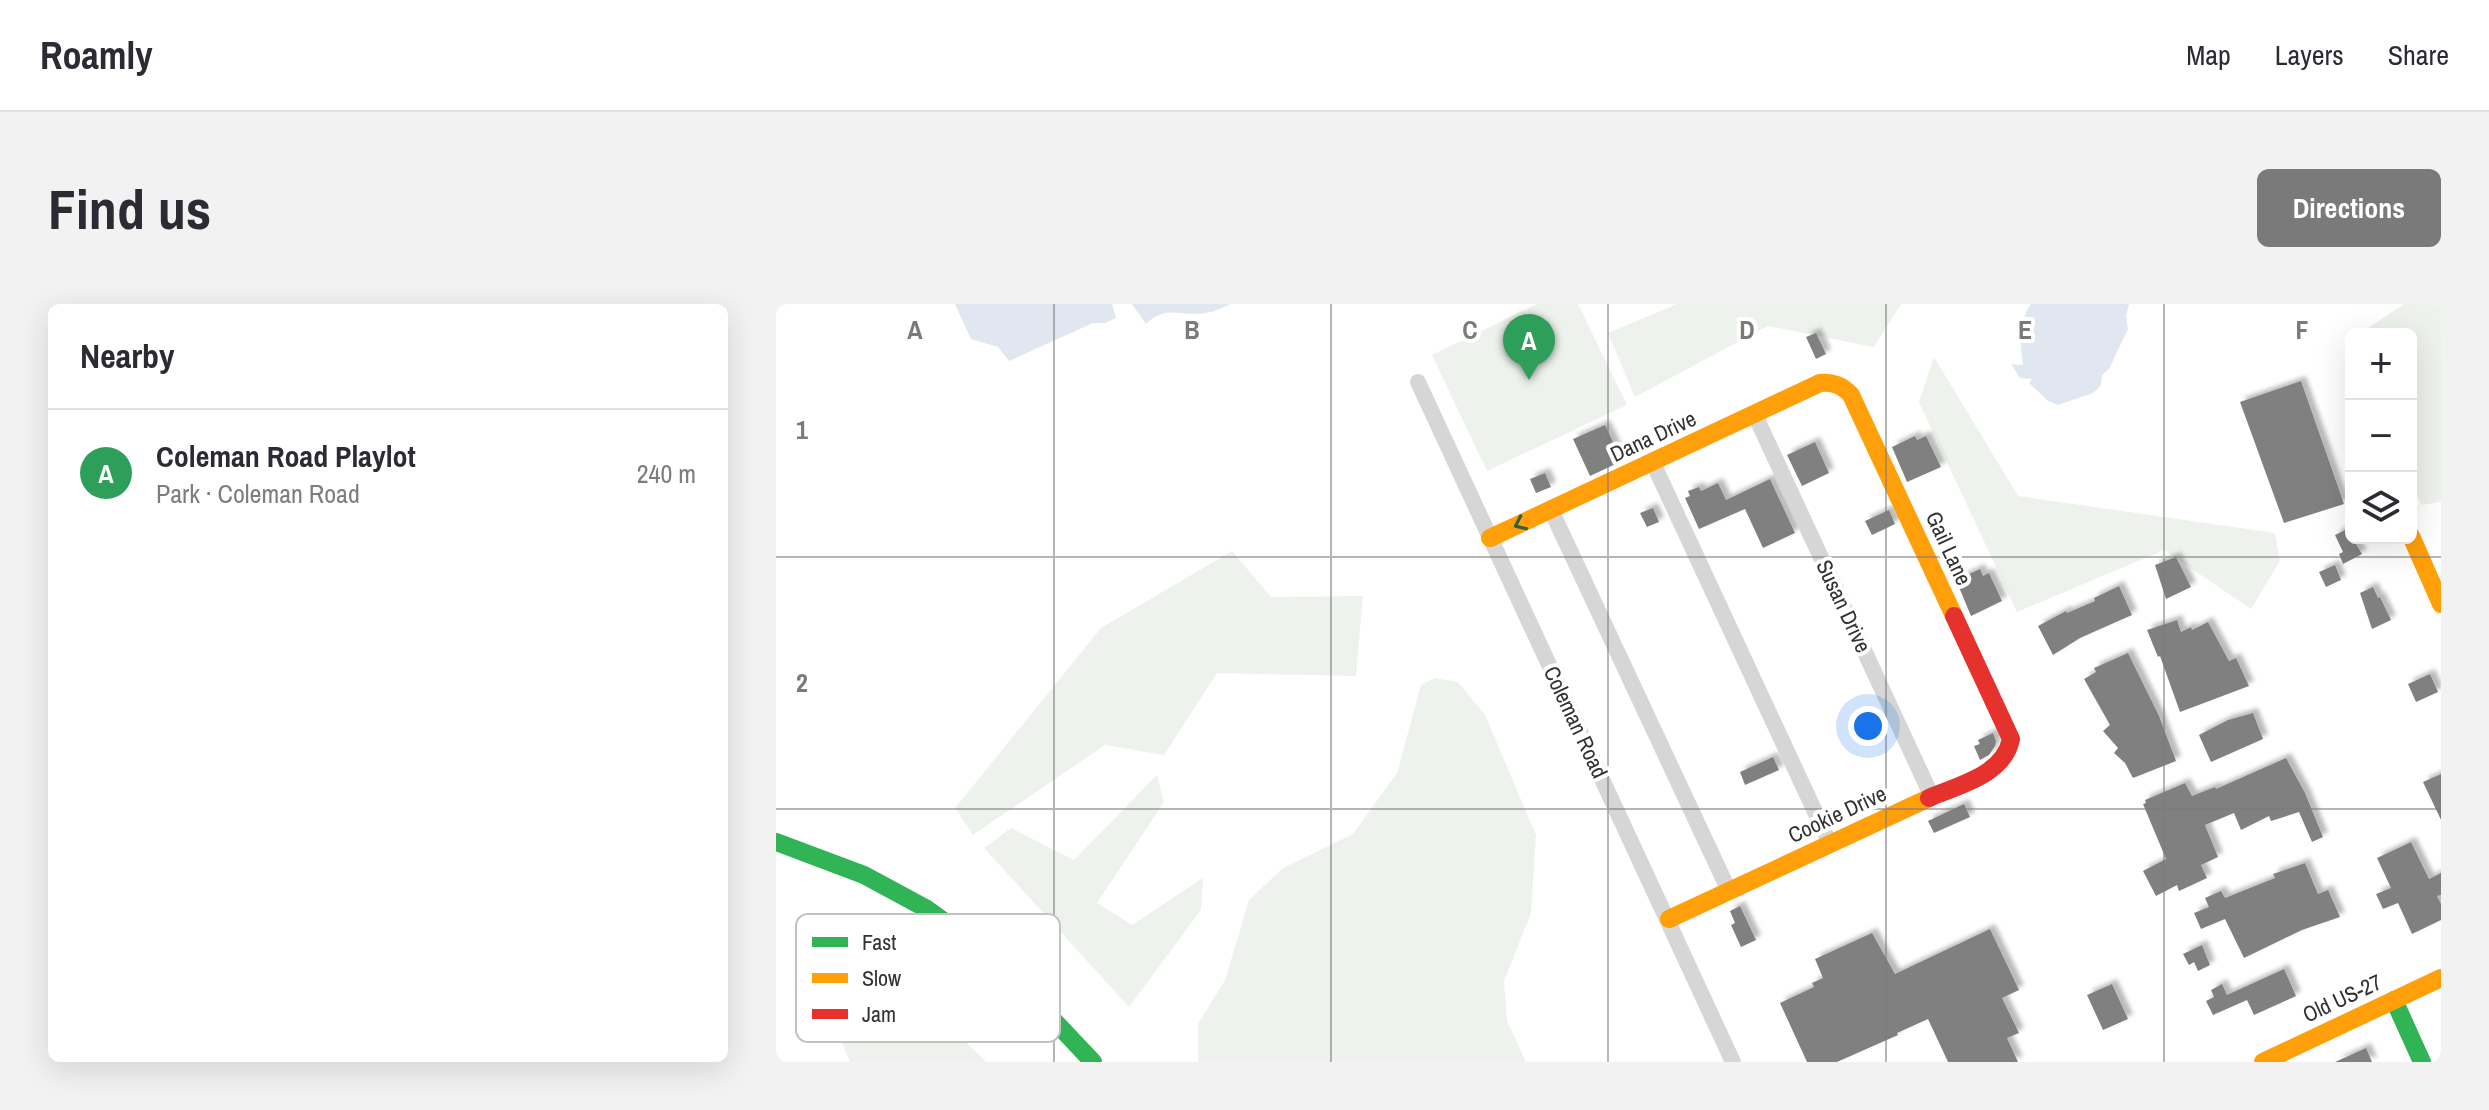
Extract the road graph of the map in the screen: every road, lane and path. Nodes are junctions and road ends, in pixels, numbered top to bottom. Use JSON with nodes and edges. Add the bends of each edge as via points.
{"nodes":[{"id":1,"x":1418,"y":382,"type":"dead end"},
{"id":2,"x":1837,"y":384,"type":"joint"},
{"id":3,"x":1755,"y":415,"type":"junction"},
{"id":4,"x":1653,"y":463,"type":"junction"},
{"id":5,"x":1551,"y":510,"type":"junction"},
{"id":6,"x":1490,"y":538,"type":"junction"},
{"id":7,"x":2415,"y":544,"type":"edge"},
{"id":8,"x":2441,"y":604,"type":"edge"},
{"id":9,"x":2011,"y":739,"type":"joint"},
{"id":10,"x":1932,"y":797,"type":"junction"},
{"id":11,"x":776,"y":842,"type":"edge"},
{"id":12,"x":1830,"y":844,"type":"junction"},
{"id":13,"x":1729,"y":891,"type":"junction"},
{"id":14,"x":934,"y":914,"type":"edge"},
{"id":15,"x":1669,"y":919,"type":"junction"},
{"id":16,"x":2441,"y":978,"type":"edge"},
{"id":17,"x":2394,"y":1000,"type":"junction"},
{"id":18,"x":1060,"y":1027,"type":"edge"},
{"id":19,"x":1093,"y":1062,"type":"edge"},
{"id":20,"x":1733,"y":1062,"type":"edge"},
{"id":21,"x":2263,"y":1062,"type":"edge"},
{"id":22,"x":2422,"y":1062,"type":"edge"}],
"edges":[{"from":1,"to":6,"type":"street","name":"Coleman Road"},
{"from":2,"to":3,"type":"street","name":"Dana Drive","via":[[1820,383]]},
{"from":2,"to":9,"type":"street","name":"Gail Lane","via":[[1851,395]]},
{"from":3,"to":4,"type":"street","name":"Dana Drive"},
{"from":3,"to":10,"type":"street","name":"Susan Drive"},
{"from":4,"to":5,"type":"street","name":"Dana Drive"},
{"from":4,"to":12,"type":"street"},
{"from":5,"to":6,"type":"street","name":"Dana Drive","one_way":true},
{"from":5,"to":13,"type":"street"},
{"from":6,"to":15,"type":"street","name":"Coleman Road"},
{"from":7,"to":8,"type":"street"},
{"from":9,"to":10,"type":"street","name":"Cookie Drive","via":[[2010,750],[1995,768]]},
{"from":10,"to":12,"type":"street","name":"Cookie Drive"},
{"from":11,"to":14,"type":"street","via":[[864,875]]},
{"from":12,"to":13,"type":"street","name":"Cookie Drive"},
{"from":13,"to":15,"type":"street","name":"Cookie Drive"},
{"from":15,"to":20,"type":"street","name":"Coleman Road"},
{"from":16,"to":17,"type":"street","name":"Old US-27"},
{"from":17,"to":21,"type":"street","name":"Old US-27"},
{"from":17,"to":22,"type":"street"},
{"from":18,"to":19,"type":"street"}]}
